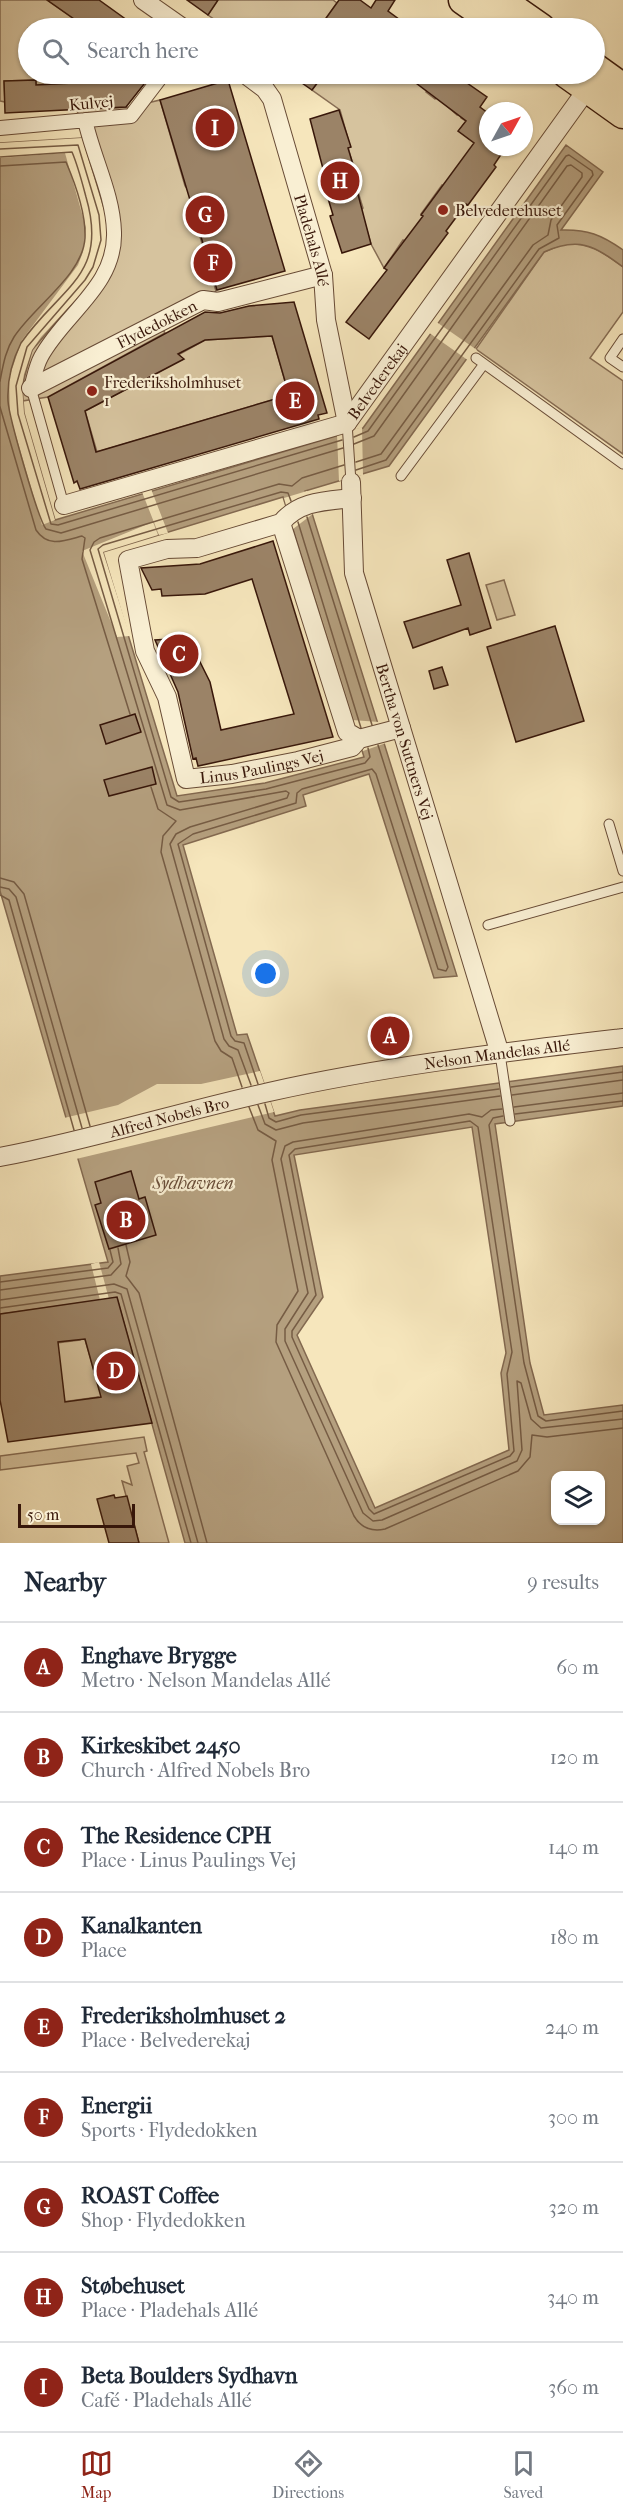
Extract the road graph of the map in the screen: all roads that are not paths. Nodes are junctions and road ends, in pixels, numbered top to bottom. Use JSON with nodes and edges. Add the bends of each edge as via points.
{"nodes":[{"id":1,"x":143,"y":0,"type":"edge"},
{"id":2,"x":463,"y":0,"type":"edge"},
{"id":3,"x":501,"y":0,"type":"edge"},
{"id":4,"x":169,"y":18,"type":"edge"},
{"id":5,"x":489,"y":18,"type":"edge"},
{"id":6,"x":527,"y":18,"type":"edge"},
{"id":7,"x":155,"y":84,"type":"edge"},
{"id":8,"x":259,"y":84,"type":"edge"},
{"id":9,"x":582,"y":84,"type":"edge"},
{"id":10,"x":586,"y":84,"type":"edge"},
{"id":11,"x":596,"y":84,"type":"edge"},
{"id":12,"x":623,"y":88,"type":"edge"},
{"id":13,"x":623,"y":114,"type":"edge"},
{"id":14,"x":85,"y":120,"type":"junction"},
{"id":15,"x":0,"y":128,"type":"edge"},
{"id":16,"x":323,"y":275,"type":"junction"},
{"id":17,"x":623,"y":339,"type":"edge"},
{"id":18,"x":623,"y":368,"type":"edge"},
{"id":19,"x":31,"y":388,"type":"junction"},
{"id":20,"x":347,"y":423,"type":"junction"},
{"id":21,"x":623,"y":464,"type":"edge"},
{"id":22,"x":401,"y":476,"type":"dead end"},
{"id":23,"x":351,"y":490,"type":"junction"},
{"id":24,"x":64,"y":505,"type":"joint"},
{"id":25,"x":285,"y":518,"type":"junction"},
{"id":26,"x":401,"y":728,"type":"junction"},
{"id":27,"x":359,"y":740,"type":"junction"},
{"id":28,"x":609,"y":824,"type":"dead end"},
{"id":29,"x":623,"y":871,"type":"edge"},
{"id":30,"x":623,"y":887,"type":"edge"},
{"id":31,"x":488,"y":925,"type":"dead end"},
{"id":32,"x":623,"y":1038,"type":"edge"},
{"id":33,"x":500,"y":1054,"type":"junction"},
{"id":34,"x":267,"y":1092,"type":"joint"},
{"id":35,"x":510,"y":1121,"type":"dead end"},
{"id":36,"x":0,"y":1157,"type":"edge"}],
"edges":[{"from":1,"to":4,"type":"street"},
{"from":2,"to":5,"type":"main road"},
{"from":3,"to":6,"type":"main road"},
{"from":7,"to":14,"type":"street","name":"Kulvej","via":[[131,116]]},
{"from":8,"to":16,"type":"street","name":"Pladehals Allé","via":[[273,99]]},
{"from":9,"to":20,"type":"street","name":"Belvederekaj","via":[[425,322]]},
{"from":10,"to":13,"type":"main road"},
{"from":11,"to":12,"type":"main road"},
{"from":14,"to":15,"type":"street","name":"Kulvej"},
{"from":14,"to":19,"type":"street","via":[[110,205],[113,251],[97,286],[41,358]]},
{"from":16,"to":19,"type":"street","name":"Flydedokken","via":[[218,302],[203,300]]},
{"from":16,"to":20,"type":"street","name":"Pladehals Allé","via":[[326,320]]},
{"from":17,"to":18,"type":"lane","via":[[610,358]]},
{"from":19,"to":24,"type":"lane"},
{"from":20,"to":23,"type":"lane","name":"Bertha von Suttners Vej"},
{"from":20,"to":24,"type":"street","name":"Belvederekaj"},
{"from":21,"to":22,"type":"lane","via":[[480,361]]},
{"from":23,"to":25,"type":"street","name":"Linus Paulings Vej","via":[[310,502]]},
{"from":23,"to":26,"type":"street","name":"Bertha von Suttners Vej","via":[[354,573]]},
{"from":25,"to":27,"type":"street","via":[[348,732]]},
{"from":25,"to":27,"type":"street","name":"Linus Paulings Vej","via":[[197,548],[167,549],[128,560],[146,651],[167,697],[186,779],[280,764],[352,747]]},
{"from":26,"to":27,"type":"street","name":"Linus Paulings Vej"},
{"from":26,"to":33,"type":"street","name":"Bertha von Suttners Vej"},
{"from":28,"to":29,"type":"lane"},
{"from":30,"to":31,"type":"lane"},
{"from":32,"to":33,"type":"street","name":"Nelson Mandelas Allé"},
{"from":33,"to":34,"type":"street","name":"Nelson Mandelas Allé"},
{"from":33,"to":35,"type":"lane"},
{"from":34,"to":36,"type":"street","name":"Alfred Nobels Bro"}]}
